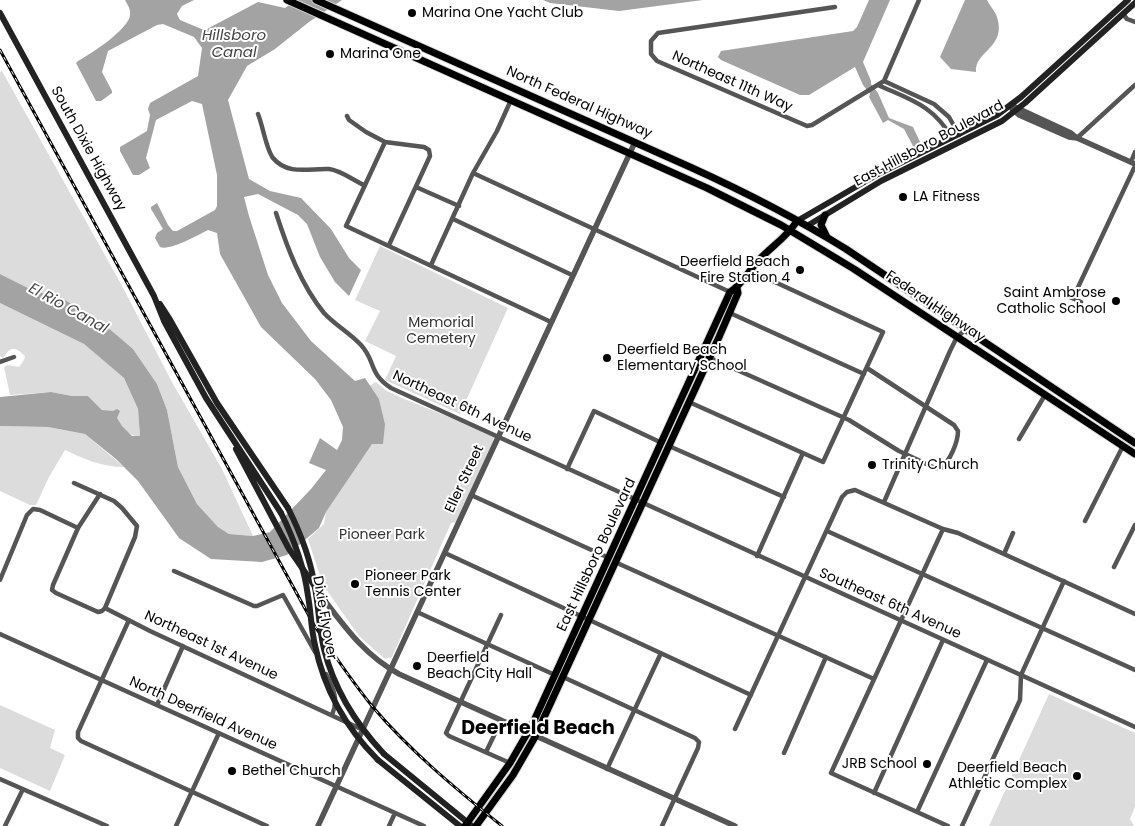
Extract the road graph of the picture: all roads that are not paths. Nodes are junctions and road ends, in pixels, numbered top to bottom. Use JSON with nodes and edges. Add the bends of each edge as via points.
{"nodes":[{"id":1,"x":316,"y":0,"type":"edge"},
{"id":2,"x":920,"y":0,"type":"edge"},
{"id":3,"x":289,"y":1,"type":"edge"},
{"id":4,"x":1132,"y":4,"type":"edge"},
{"id":5,"x":835,"y":7,"type":"dead end"},
{"id":6,"x":1114,"y":12,"type":"junction"},
{"id":7,"x":0,"y":13,"type":"edge"},
{"id":8,"x":1123,"y":14,"type":"junction"},
{"id":9,"x":1135,"y":22,"type":"edge"},
{"id":10,"x":1104,"y":32,"type":"junction"},
{"id":11,"x":460,"y":63,"type":"junction"},
{"id":12,"x":440,"y":68,"type":"junction"},
{"id":13,"x":480,"y":72,"type":"junction"},
{"id":14,"x":460,"y":77,"type":"junction"},
{"id":15,"x":884,"y":80,"type":"junction"},
{"id":16,"x":876,"y":86,"type":"junction"},
{"id":17,"x":1135,"y":86,"type":"edge"},
{"id":18,"x":914,"y":94,"type":"junction"},
{"id":19,"x":511,"y":100,"type":"junction"},
{"id":20,"x":912,"y":100,"type":"junction"},
{"id":21,"x":553,"y":105,"type":"junction"},
{"id":22,"x":1014,"y":109,"type":"junction"},
{"id":23,"x":941,"y":110,"type":"junction"},
{"id":24,"x":534,"y":111,"type":"junction"},
{"id":25,"x":258,"y":114,"type":"dead end"},
{"id":26,"x":935,"y":114,"type":"junction"},
{"id":27,"x":347,"y":116,"type":"dead end"},
{"id":28,"x":959,"y":135,"type":"junction"},
{"id":29,"x":952,"y":138,"type":"junction"},
{"id":30,"x":1077,"y":138,"type":"junction"},
{"id":31,"x":385,"y":142,"type":"junction"},
{"id":32,"x":634,"y":142,"type":"junction"},
{"id":33,"x":947,"y":149,"type":"junction"},
{"id":34,"x":1135,"y":152,"type":"edge"},
{"id":35,"x":629,"y":153,"type":"junction"},
{"id":36,"x":1134,"y":164,"type":"edge"},
{"id":37,"x":890,"y":168,"type":"junction"},
{"id":38,"x":473,"y":173,"type":"junction"},
{"id":39,"x":878,"y":174,"type":"junction"},
{"id":40,"x":881,"y":182,"type":"junction"},
{"id":41,"x":364,"y":186,"type":"junction"},
{"id":42,"x":416,"y":187,"type":"junction"},
{"id":43,"x":868,"y":190,"type":"junction"},
{"id":44,"x":715,"y":192,"type":"joint"},
{"id":45,"x":459,"y":206,"type":"junction"},
{"id":46,"x":276,"y":213,"type":"dead end"},
{"id":47,"x":825,"y":215,"type":"junction"},
{"id":48,"x":453,"y":219,"type":"junction"},
{"id":49,"x":797,"y":221,"type":"junction"},
{"id":50,"x":807,"y":226,"type":"junction"},
{"id":51,"x":594,"y":229,"type":"junction"},
{"id":52,"x":791,"y":231,"type":"junction"},
{"id":53,"x":828,"y":238,"type":"junction"},
{"id":54,"x":389,"y":245,"type":"junction"},
{"id":55,"x":431,"y":265,"type":"junction"},
{"id":56,"x":749,"y":270,"type":"junction"},
{"id":57,"x":572,"y":275,"type":"junction"},
{"id":58,"x":734,"y":290,"type":"junction"},
{"id":59,"x":1066,"y":295,"type":"dead end"},
{"id":60,"x":154,"y":296,"type":"junction"},
{"id":61,"x":1073,"y":298,"type":"junction"},
{"id":62,"x":1081,"y":302,"type":"dead end"},
{"id":63,"x":730,"y":313,"type":"junction"},
{"id":64,"x":551,"y":322,"type":"junction"},
{"id":65,"x":962,"y":328,"type":"junction"},
{"id":66,"x":957,"y":337,"type":"junction"},
{"id":67,"x":706,"y":356,"type":"junction"},
{"id":68,"x":14,"y":357,"type":"dead end"},
{"id":69,"x":0,"y":362,"type":"edge"},
{"id":70,"x":867,"y":368,"type":"junction"},
{"id":71,"x":864,"y":374,"type":"junction"},
{"id":72,"x":1030,"y":386,"type":"junction"},
{"id":73,"x":1050,"y":386,"type":"junction"},
{"id":74,"x":1062,"y":394,"type":"junction"},
{"id":75,"x":1045,"y":395,"type":"junction"},
{"id":76,"x":689,"y":402,"type":"junction"},
{"id":77,"x":926,"y":408,"type":"junction"},
{"id":78,"x":844,"y":418,"type":"junction"},
{"id":79,"x":673,"y":420,"type":"junction"},
{"id":80,"x":676,"y":431,"type":"junction"},
{"id":81,"x":230,"y":436,"type":"junction"},
{"id":82,"x":498,"y":437,"type":"junction"},
{"id":83,"x":1019,"y":439,"type":"dead end"},
{"id":84,"x":244,"y":443,"type":"junction"},
{"id":85,"x":1135,"y":443,"type":"edge"},
{"id":86,"x":666,"y":444,"type":"junction"},
{"id":87,"x":1130,"y":451,"type":"edge"},
{"id":88,"x":803,"y":454,"type":"junction"},
{"id":89,"x":906,"y":454,"type":"junction"},
{"id":90,"x":567,"y":469,"type":"junction"},
{"id":91,"x":74,"y":483,"type":"dead end"},
{"id":92,"x":100,"y":494,"type":"junction"},
{"id":93,"x":471,"y":495,"type":"junction"},
{"id":94,"x":784,"y":497,"type":"junction"},
{"id":95,"x":639,"y":502,"type":"junction"},
{"id":96,"x":884,"y":502,"type":"junction"},
{"id":97,"x":1085,"y":521,"type":"dead end"},
{"id":98,"x":1135,"y":524,"type":"edge"},
{"id":99,"x":78,"y":528,"type":"junction"},
{"id":100,"x":943,"y":529,"type":"junction"},
{"id":101,"x":827,"y":531,"type":"junction"},
{"id":102,"x":1013,"y":533,"type":"dead end"},
{"id":103,"x":445,"y":554,"type":"junction"},
{"id":104,"x":1004,"y":554,"type":"junction"},
{"id":105,"x":757,"y":556,"type":"junction"},
{"id":106,"x":612,"y":560,"type":"junction"},
{"id":107,"x":1114,"y":566,"type":"dead end"},
{"id":108,"x":174,"y":571,"type":"dead end"},
{"id":109,"x":922,"y":574,"type":"junction"},
{"id":110,"x":805,"y":577,"type":"junction"},
{"id":111,"x":0,"y":580,"type":"edge"},
{"id":112,"x":1064,"y":581,"type":"junction"},
{"id":113,"x":325,"y":601,"type":"joint"},
{"id":114,"x":106,"y":608,"type":"junction"},
{"id":115,"x":418,"y":612,"type":"junction"},
{"id":116,"x":1135,"y":614,"type":"edge"},
{"id":117,"x":501,"y":615,"type":"dead end"},
{"id":118,"x":585,"y":618,"type":"junction"},
{"id":119,"x":129,"y":620,"type":"junction"},
{"id":120,"x":901,"y":621,"type":"junction"},
{"id":121,"x":1042,"y":628,"type":"junction"},
{"id":122,"x":0,"y":634,"type":"edge"},
{"id":123,"x":778,"y":636,"type":"junction"},
{"id":124,"x":944,"y":640,"type":"junction"},
{"id":125,"x":487,"y":644,"type":"junction"},
{"id":126,"x":183,"y":646,"type":"junction"},
{"id":127,"x":662,"y":653,"type":"junction"},
{"id":128,"x":826,"y":657,"type":"junction"},
{"id":129,"x":987,"y":660,"type":"junction"},
{"id":130,"x":390,"y":669,"type":"junction"},
{"id":131,"x":1135,"y":670,"type":"edge"},
{"id":132,"x":1021,"y":675,"type":"junction"},
{"id":133,"x":559,"y":676,"type":"junction"},
{"id":134,"x":874,"y":679,"type":"junction"},
{"id":135,"x":101,"y":680,"type":"junction"},
{"id":136,"x":751,"y":695,"type":"junction"},
{"id":137,"x":460,"y":702,"type":"junction"},
{"id":138,"x":156,"y":705,"type":"junction"},
{"id":139,"x":634,"y":711,"type":"junction"},
{"id":140,"x":332,"y":715,"type":"junction"},
{"id":141,"x":501,"y":721,"type":"junction"},
{"id":142,"x":1135,"y":727,"type":"edge"},
{"id":143,"x":362,"y":729,"type":"junction"},
{"id":144,"x":735,"y":729,"type":"dead end"},
{"id":145,"x":219,"y":733,"type":"junction"},
{"id":146,"x":531,"y":735,"type":"junction"},
{"id":147,"x":486,"y":752,"type":"junction"},
{"id":148,"x":784,"y":753,"type":"dead end"},
{"id":149,"x":510,"y":763,"type":"junction"},
{"id":150,"x":607,"y":769,"type":"junction"},
{"id":151,"x":0,"y":779,"type":"edge"},
{"id":152,"x":336,"y":786,"type":"junction"},
{"id":153,"x":23,"y":789,"type":"junction"},
{"id":154,"x":192,"y":792,"type":"junction"},
{"id":155,"x":874,"y":793,"type":"junction"},
{"id":156,"x":674,"y":799,"type":"junction"},
{"id":157,"x":918,"y":812,"type":"junction"},
{"id":158,"x":396,"y":813,"type":"junction"},
{"id":159,"x":466,"y":825,"type":"edge"},
{"id":160,"x":5,"y":826,"type":"edge"},
{"id":161,"x":107,"y":826,"type":"edge"},
{"id":162,"x":176,"y":826,"type":"edge"},
{"id":163,"x":267,"y":826,"type":"edge"},
{"id":164,"x":318,"y":826,"type":"edge"},
{"id":165,"x":389,"y":826,"type":"edge"},
{"id":166,"x":424,"y":826,"type":"edge"},
{"id":167,"x":476,"y":826,"type":"edge"},
{"id":168,"x":662,"y":826,"type":"edge"},
{"id":169,"x":735,"y":826,"type":"edge"},
{"id":170,"x":948,"y":826,"type":"edge"},
{"id":171,"x":962,"y":826,"type":"edge"}],
"edges":[{"from":1,"to":11,"type":"main road","name":"North Federal Highway"},
{"from":2,"to":15,"type":"street"},
{"from":3,"to":12,"type":"main road","name":"North Federal Highway"},
{"from":4,"to":6,"type":"main road","name":"East Hillsboro Boulevard"},
{"from":4,"to":8,"type":"main road","name":"East Hillsboro Boulevard"},
{"from":5,"to":16,"type":"street","name":"Northeast 11th Way","via":[[658,33],[651,41],[651,54],[657,61],[807,126]]},
{"from":6,"to":10,"type":"main road","via":[[1115,16]]},
{"from":6,"to":22,"type":"main road","name":"East Hillsboro Boulevard"},
{"from":7,"to":60,"type":"main road","name":"South Dixie Highway"},
{"from":8,"to":9,"type":"street"},
{"from":8,"to":10,"type":"main road","name":"East Hillsboro Boulevard"},
{"from":10,"to":22,"type":"main road","name":"East Hillsboro Boulevard"},
{"from":11,"to":12,"type":"main road","via":[[451,68]]},
{"from":11,"to":13,"type":"main road","name":"North Federal Highway"},
{"from":12,"to":14,"type":"main road","name":"North Federal Highway"},
{"from":13,"to":14,"type":"main road","via":[[467,72]]},
{"from":13,"to":21,"type":"main road","name":"North Federal Highway"},
{"from":14,"to":19,"type":"main road","name":"North Federal Highway"},
{"from":15,"to":16,"type":"street","name":"Northeast 11th Way"},
{"from":15,"to":18,"type":"street"},
{"from":16,"to":20,"type":"street"},
{"from":17,"to":30,"type":"street"},
{"from":18,"to":20,"type":"street"},
{"from":18,"to":23,"type":"street"},
{"from":19,"to":24,"type":"main road","name":"North Federal Highway"},
{"from":19,"to":38,"type":"street"},
{"from":20,"to":26,"type":"street"},
{"from":21,"to":24,"type":"main road","via":[[546,110]]},
{"from":21,"to":32,"type":"main road","name":"North Federal Highway"},
{"from":22,"to":28,"type":"main road","name":"East Hillsboro Boulevard"},
{"from":22,"to":30,"type":"street"},
{"from":22,"to":33,"type":"main road","name":"East Hillsboro Boulevard","via":[[986,130]]},
{"from":23,"to":26,"type":"street"},
{"from":23,"to":28,"type":"street"},
{"from":24,"to":35,"type":"main road","name":"North Federal Highway"},
{"from":25,"to":41,"type":"street","via":[[269,150],[279,163],[302,171],[329,169]]},
{"from":26,"to":29,"type":"street"},
{"from":27,"to":31,"type":"street"},
{"from":28,"to":29,"type":"main road","name":"East Hillsboro Boulevard"},
{"from":28,"to":33,"type":"main road"},
{"from":29,"to":37,"type":"main road","name":"East Hillsboro Boulevard"},
{"from":30,"to":36,"type":"street"},
{"from":31,"to":41,"type":"street"},
{"from":31,"to":42,"type":"street","via":[[424,146],[429,150],[430,156]]},
{"from":32,"to":35,"type":"street","name":"Eller Street"},
{"from":32,"to":49,"type":"main road","name":"North Federal Highway","via":[[721,181]]},
{"from":33,"to":40,"type":"main road","name":"East Hillsboro Boulevard"},
{"from":34,"to":36,"type":"street"},
{"from":35,"to":44,"type":"main road","name":"North Federal Highway"},
{"from":35,"to":51,"type":"street","name":"Eller Street"},
{"from":36,"to":61,"type":"street"},
{"from":37,"to":39,"type":"main road","name":"East Hillsboro Boulevard"},
{"from":37,"to":40,"type":"main road"},
{"from":38,"to":45,"type":"street"},
{"from":38,"to":51,"type":"street"},
{"from":39,"to":43,"type":"main road"},
{"from":39,"to":49,"type":"main road","name":"East Hillsboro Boulevard"},
{"from":40,"to":43,"type":"main road","name":"East Hillsboro Boulevard"},
{"from":41,"to":54,"type":"street","via":[[346,226]]},
{"from":42,"to":45,"type":"street"},
{"from":42,"to":54,"type":"street"},
{"from":43,"to":47,"type":"main road","name":"East Hillsboro Boulevard"},
{"from":44,"to":52,"type":"main road","name":"Federal Highway"},
{"from":45,"to":48,"type":"street"},
{"from":46,"to":82,"type":"street","name":"Northeast 6th Avenue","via":[[290,254],[314,298],[335,324],[362,346],[379,381]]},
{"from":47,"to":50,"type":"main road","name":"East Hillsboro Boulevard"},
{"from":47,"to":53,"type":"main road","via":[[821,225]]},
{"from":48,"to":55,"type":"street"},
{"from":48,"to":57,"type":"street"},
{"from":49,"to":50,"type":"main road","name":"North Federal Highway"},
{"from":49,"to":52,"type":"main road","name":"East Hillsboro Boulevard"},
{"from":50,"to":52,"type":"main road","name":"East Hillsboro Boulevard"},
{"from":50,"to":53,"type":"main road","name":"Federal Highway"},
{"from":51,"to":57,"type":"street","name":"Eller Street"},
{"from":51,"to":58,"type":"street"},
{"from":52,"to":56,"type":"main road","name":"East Hillsboro Boulevard"},
{"from":52,"to":66,"type":"main road","name":"Federal Highway"},
{"from":53,"to":65,"type":"main road","name":"Federal Highway"},
{"from":54,"to":55,"type":"street"},
{"from":55,"to":64,"type":"street"},
{"from":56,"to":58,"type":"main road","name":"East Hillsboro Boulevard"},
{"from":56,"to":70,"type":"street","via":[[883,332]]},
{"from":57,"to":64,"type":"street","name":"Eller Street"},
{"from":58,"to":63,"type":"main road","name":"East Hillsboro Boulevard","via":[[738,293]]},
{"from":58,"to":67,"type":"main road","name":"East Hillsboro Boulevard"},
{"from":59,"to":61,"type":"street"},
{"from":60,"to":81,"type":"main road","name":"South Dixie Highway","via":[[164,321]]},
{"from":60,"to":84,"type":"main road","name":"South Dixie Highway"},
{"from":61,"to":62,"type":"street"},
{"from":63,"to":67,"type":"main road","name":"East Hillsboro Boulevard"},
{"from":63,"to":71,"type":"street"},
{"from":64,"to":82,"type":"street","name":"Eller Street"},
{"from":65,"to":66,"type":"street"},
{"from":65,"to":73,"type":"main road","name":"Federal Highway"},
{"from":66,"to":72,"type":"main road","name":"Federal Highway"},
{"from":66,"to":77,"type":"street"},
{"from":67,"to":76,"type":"main road","name":"East Hillsboro Boulevard"},
{"from":67,"to":78,"type":"street"},
{"from":67,"to":79,"type":"main road","name":"East Hillsboro Boulevard"},
{"from":68,"to":69,"type":"street"},
{"from":70,"to":71,"type":"street"},
{"from":70,"to":77,"type":"street"},
{"from":71,"to":78,"type":"street"},
{"from":72,"to":73,"type":"main road"},
{"from":72,"to":75,"type":"main road","name":"Federal Highway"},
{"from":73,"to":74,"type":"main road","name":"Federal Highway"},
{"from":74,"to":75,"type":"main road"},
{"from":74,"to":85,"type":"main road","name":"Federal Highway"},
{"from":75,"to":83,"type":"street"},
{"from":75,"to":87,"type":"main road","name":"Federal Highway"},
{"from":76,"to":80,"type":"main road","name":"East Hillsboro Boulevard"},
{"from":76,"to":88,"type":"street"},
{"from":77,"to":89,"type":"street"},
{"from":77,"to":89,"type":"street","via":[[954,425],[958,438],[946,465],[941,468]]},
{"from":78,"to":88,"type":"street","via":[[823,462]]},
{"from":78,"to":89,"type":"street"},
{"from":79,"to":80,"type":"main road"},
{"from":79,"to":86,"type":"main road","name":"East Hillsboro Boulevard"},
{"from":80,"to":86,"type":"main road","name":"East Hillsboro Boulevard"},
{"from":81,"to":84,"type":"main road"},
{"from":81,"to":113,"type":"main road","via":[[273,520]]},
{"from":81,"to":159,"type":"main road","name":"Dixie Flyover","bridge":true,"via":[[281,513],[292,538],[302,566],[314,643],[325,680],[346,721],[378,760]]},
{"from":82,"to":90,"type":"street","name":"Northeast 6th Avenue"},
{"from":82,"to":93,"type":"street","name":"Eller Street"},
{"from":84,"to":159,"type":"main road","name":"Dixie Flyover","bridge":true,"via":[[298,528],[315,587],[323,642],[334,679],[352,714],[384,754]]},
{"from":86,"to":90,"type":"street","via":[[594,411]]},
{"from":86,"to":94,"type":"street"},
{"from":86,"to":95,"type":"main road","name":"East Hillsboro Boulevard"},
{"from":87,"to":97,"type":"street"},
{"from":88,"to":94,"type":"street"},
{"from":89,"to":96,"type":"street"},
{"from":90,"to":95,"type":"street","name":"Northeast 6th Avenue"},
{"from":91,"to":92,"type":"street"},
{"from":92,"to":99,"type":"street"},
{"from":92,"to":114,"type":"street","via":[[122,508],[138,529]]},
{"from":93,"to":103,"type":"street","name":"Eller Street"},
{"from":93,"to":106,"type":"street"},
{"from":94,"to":105,"type":"street"},
{"from":95,"to":105,"type":"street","name":"Southeast 6th Avenue"},
{"from":95,"to":106,"type":"main road","name":"East Hillsboro Boulevard"},
{"from":96,"to":100,"type":"street"},
{"from":96,"to":101,"type":"street","via":[[855,490],[847,492]]},
{"from":98,"to":107,"type":"street"},
{"from":99,"to":111,"type":"street","via":[[33,508]]},
{"from":99,"to":114,"type":"street","name":"Northeast 1st Avenue","via":[[52,590],[98,612]]},
{"from":100,"to":104,"type":"street"},
{"from":100,"to":109,"type":"street"},
{"from":101,"to":109,"type":"street"},
{"from":101,"to":110,"type":"street"},
{"from":102,"to":104,"type":"street"},
{"from":103,"to":115,"type":"street","name":"Eller Street"},
{"from":103,"to":118,"type":"street"},
{"from":104,"to":112,"type":"street"},
{"from":105,"to":110,"type":"street","name":"Southeast 6th Avenue"},
{"from":106,"to":118,"type":"main road","name":"East Hillsboro Boulevard"},
{"from":106,"to":123,"type":"street"},
{"from":108,"to":140,"type":"street","via":[[254,606],[285,596],[332,686],[336,707]]},
{"from":109,"to":120,"type":"street"},
{"from":109,"to":121,"type":"street"},
{"from":110,"to":120,"type":"street","name":"Southeast 6th Avenue"},
{"from":110,"to":123,"type":"street"},
{"from":112,"to":116,"type":"street"},
{"from":112,"to":121,"type":"street"},
{"from":113,"to":130,"type":"street","via":[[358,644]]},
{"from":114,"to":119,"type":"street","name":"Northeast 1st Avenue"},
{"from":115,"to":125,"type":"street"},
{"from":115,"to":130,"type":"street","name":"Eller Street"},
{"from":117,"to":125,"type":"street"},
{"from":118,"to":127,"type":"street"},
{"from":118,"to":133,"type":"main road","name":"East Hillsboro Boulevard"},
{"from":119,"to":126,"type":"street","name":"Northeast 1st Avenue"},
{"from":119,"to":135,"type":"street"},
{"from":120,"to":124,"type":"street","name":"Southeast 6th Avenue"},
{"from":120,"to":134,"type":"street"},
{"from":121,"to":131,"type":"street"},
{"from":121,"to":132,"type":"street"},
{"from":122,"to":135,"type":"street","name":"North Deerfield Avenue"},
{"from":123,"to":128,"type":"street"},
{"from":123,"to":136,"type":"street"},
{"from":124,"to":129,"type":"street","name":"Southeast 6th Avenue"},
{"from":124,"to":155,"type":"street"},
{"from":125,"to":133,"type":"street"},
{"from":125,"to":137,"type":"street"},
{"from":126,"to":138,"type":"street"},
{"from":126,"to":140,"type":"street","name":"Northeast 1st Avenue"},
{"from":127,"to":136,"type":"street"},
{"from":127,"to":139,"type":"street"},
{"from":128,"to":134,"type":"street"},
{"from":128,"to":148,"type":"street"},
{"from":129,"to":132,"type":"street","name":"Southeast 6th Avenue"},
{"from":129,"to":157,"type":"street"},
{"from":130,"to":137,"type":"street"},
{"from":130,"to":143,"type":"street","name":"Eller Street"},
{"from":132,"to":142,"type":"street","name":"Southeast 6th Avenue"},
{"from":132,"to":171,"type":"street","via":[[1020,700]]},
{"from":133,"to":139,"type":"street"},
{"from":133,"to":146,"type":"main road","name":"East Hillsboro Boulevard"},
{"from":134,"to":155,"type":"street","via":[[831,773]]},
{"from":135,"to":138,"type":"street","name":"North Deerfield Avenue"},
{"from":135,"to":154,"type":"street","via":[[78,738]]},
{"from":136,"to":144,"type":"street"},
{"from":137,"to":141,"type":"street"},
{"from":137,"to":147,"type":"street","via":[[446,733]]},
{"from":138,"to":145,"type":"street","name":"North Deerfield Avenue"},
{"from":139,"to":150,"type":"street"},
{"from":139,"to":156,"type":"street","via":[[699,742]]},
{"from":140,"to":143,"type":"street","name":"Northeast 1st Avenue"},
{"from":141,"to":146,"type":"street"},
{"from":141,"to":147,"type":"street"},
{"from":143,"to":152,"type":"street","name":"Eller Street"},
{"from":145,"to":152,"type":"street","name":"North Deerfield Avenue"},
{"from":145,"to":154,"type":"street"},
{"from":146,"to":149,"type":"main road","name":"East Hillsboro Boulevard"},
{"from":146,"to":150,"type":"street"},
{"from":146,"to":167,"type":"main road","name":"East Hillsboro Boulevard","via":[[513,776]]},
{"from":147,"to":149,"type":"street"},
{"from":149,"to":159,"type":"main road","name":"East Hillsboro Boulevard"},
{"from":150,"to":156,"type":"street"},
{"from":151,"to":153,"type":"street"},
{"from":152,"to":158,"type":"street","name":"North Deerfield Avenue"},
{"from":152,"to":164,"type":"street","name":"Eller Street"},
{"from":153,"to":160,"type":"street"},
{"from":153,"to":161,"type":"street"},
{"from":154,"to":162,"type":"street"},
{"from":154,"to":163,"type":"street"},
{"from":155,"to":157,"type":"street"},
{"from":156,"to":168,"type":"street"},
{"from":156,"to":169,"type":"street"},
{"from":157,"to":170,"type":"street"},
{"from":158,"to":165,"type":"street"},
{"from":158,"to":166,"type":"street","name":"North Deerfield Avenue"}]}
